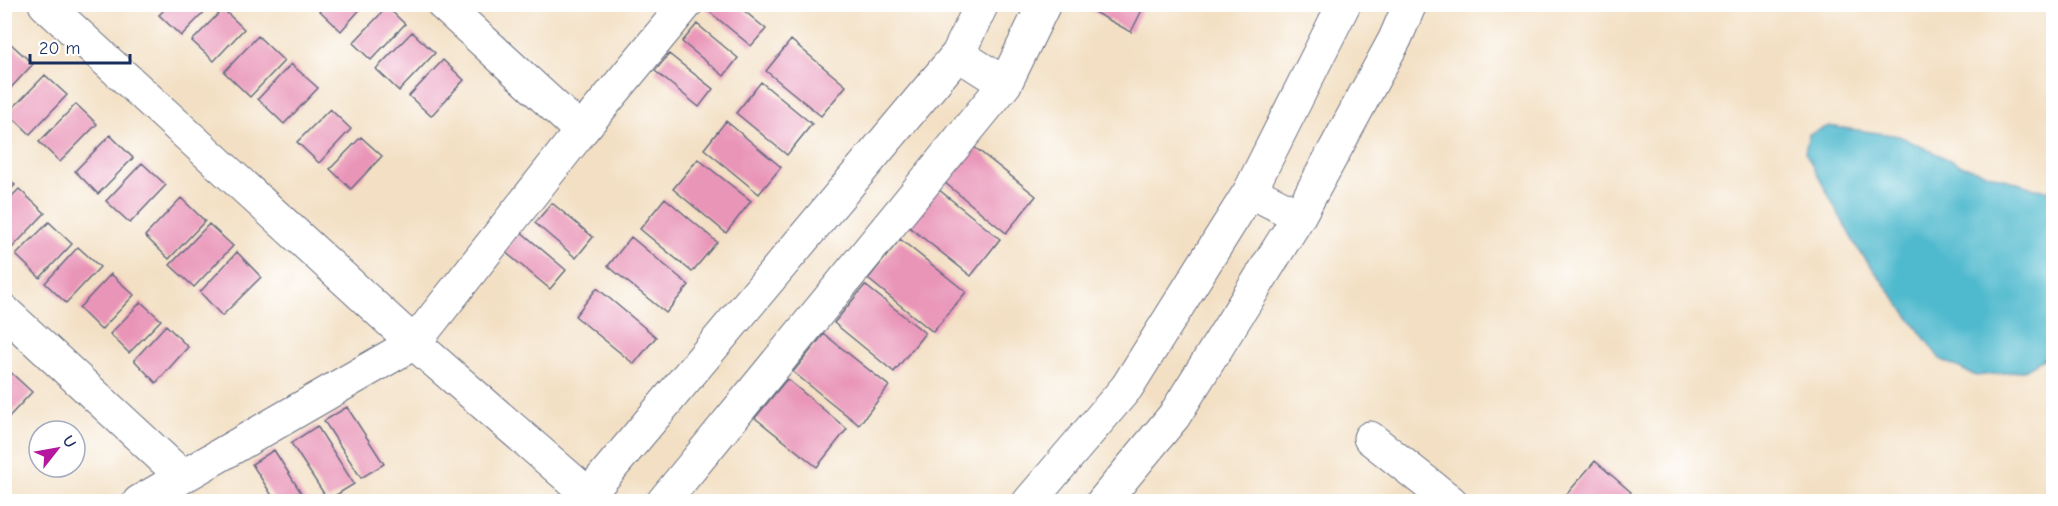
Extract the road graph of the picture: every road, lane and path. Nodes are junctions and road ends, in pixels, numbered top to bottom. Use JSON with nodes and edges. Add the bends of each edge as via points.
{"nodes":[{"id":1,"x":45,"y":4,"type":"edge"},
{"id":2,"x":444,"y":4,"type":"edge"},
{"id":3,"x":686,"y":4,"type":"edge"},
{"id":4,"x":982,"y":4,"type":"edge"},
{"id":5,"x":1044,"y":4,"type":"edge"},
{"id":6,"x":1344,"y":4,"type":"edge"},
{"id":7,"x":1410,"y":4,"type":"edge"},
{"id":8,"x":958,"y":54,"type":"junction"},
{"id":9,"x":1005,"y":84,"type":"junction"},
{"id":10,"x":581,"y":132,"type":"junction"},
{"id":11,"x":1250,"y":192,"type":"junction"},
{"id":12,"x":1299,"y":216,"type":"junction"},
{"id":13,"x":4,"y":311,"type":"edge"},
{"id":14,"x":414,"y":344,"type":"junction"},
{"id":15,"x":1370,"y":438,"type":"dead end"},
{"id":16,"x":182,"y":476,"type":"junction"},
{"id":17,"x":589,"y":499,"type":"edge"},
{"id":18,"x":139,"y":501,"type":"edge"},
{"id":19,"x":663,"y":501,"type":"edge"},
{"id":20,"x":1029,"y":501,"type":"edge"},
{"id":21,"x":1103,"y":501,"type":"edge"},
{"id":22,"x":1451,"y":501,"type":"edge"}],
"edges":[{"from":1,"to":14,"type":"street"},
{"from":2,"to":10,"type":"street"},
{"from":3,"to":10,"type":"street"},
{"from":4,"to":8,"type":"street"},
{"from":5,"to":9,"type":"street"},
{"from":6,"to":11,"type":"street"},
{"from":7,"to":12,"type":"street"},
{"from":8,"to":9,"type":"street"},
{"from":8,"to":17,"type":"street"},
{"from":9,"to":19,"type":"street"},
{"from":10,"to":14,"type":"street"},
{"from":11,"to":12,"type":"street"},
{"from":11,"to":20,"type":"street","via":[[1127,387]]},
{"from":12,"to":21,"type":"street","via":[[1174,416]]},
{"from":13,"to":16,"type":"street"},
{"from":14,"to":16,"type":"street"},
{"from":14,"to":17,"type":"street"},
{"from":15,"to":22,"type":"street"},
{"from":16,"to":18,"type":"street"}]}
